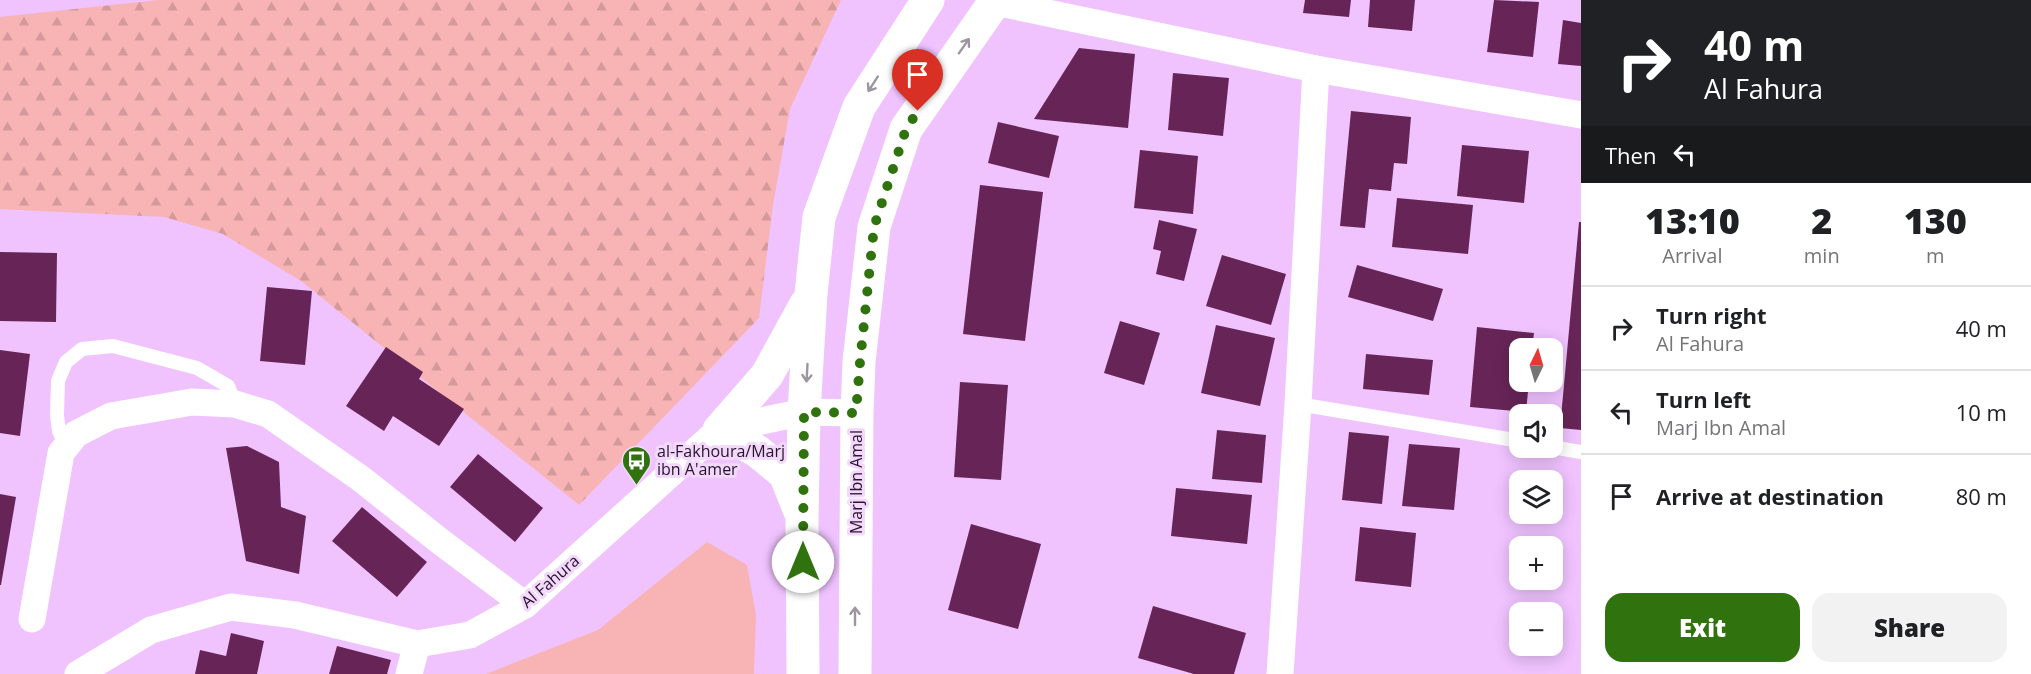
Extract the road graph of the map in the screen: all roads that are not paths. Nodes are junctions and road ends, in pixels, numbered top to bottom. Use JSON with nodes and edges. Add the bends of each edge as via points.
{"nodes":[{"id":1,"x":928,"y":0,"type":"edge"},
{"id":2,"x":996,"y":1,"type":"edge"},
{"id":3,"x":1316,"y":69,"type":"junction"},
{"id":4,"x":1581,"y":115,"type":"edge"},
{"id":5,"x":811,"y":294,"type":"junction"},
{"id":6,"x":235,"y":404,"type":"junction"},
{"id":7,"x":1298,"y":404,"type":"junction"},
{"id":8,"x":804,"y":412,"type":"junction"},
{"id":9,"x":856,"y":413,"type":"junction"},
{"id":10,"x":719,"y":430,"type":"junction"},
{"id":11,"x":1509,"y":439,"type":"edge"},
{"id":12,"x":66,"y":446,"type":"junction"},
{"id":13,"x":1563,"y":449,"type":"edge"},
{"id":14,"x":1581,"y":452,"type":"edge"},
{"id":15,"x":802,"y":518,"type":"junction"},
{"id":16,"x":525,"y":605,"type":"junction"},
{"id":17,"x":32,"y":620,"type":"dead end"},
{"id":18,"x":417,"y":644,"type":"junction"},
{"id":19,"x":78,"y":674,"type":"edge"},
{"id":20,"x":409,"y":674,"type":"edge"},
{"id":21,"x":803,"y":674,"type":"edge"},
{"id":22,"x":855,"y":674,"type":"edge"},
{"id":23,"x":1280,"y":674,"type":"edge"}],
"edges":[{"from":1,"to":5,"type":"street","one_way":true,"via":[[859,107],[819,217]]},
{"from":2,"to":3,"type":"street"},
{"from":9,"to":2,"type":"street","name":"Marj Ibn Amal","one_way":true,"via":[[874,227],[906,129]]},
{"from":3,"to":4,"type":"street"},
{"from":3,"to":7,"type":"street"},
{"from":5,"to":8,"type":"street","one_way":true},
{"from":5,"to":10,"type":"street","via":[[767,375]]},
{"from":6,"to":12,"type":"street","via":[[192,402],[111,416],[76,434]]},
{"from":6,"to":12,"type":"lane","via":[[228,386],[197,368],[113,346],[82,349],[66,362],[58,381],[57,415]]},
{"from":6,"to":16,"type":"street","via":[[278,420]]},
{"from":7,"to":11,"type":"lane"},
{"from":7,"to":23,"type":"street"},
{"from":8,"to":9,"type":"street"},
{"from":8,"to":10,"type":"street"},
{"from":8,"to":15,"type":"street"},
{"from":22,"to":9,"type":"street","name":"Marj Ibn Amal","one_way":true},
{"from":10,"to":15,"type":"street","via":[[757,451],[785,474]]},
{"from":10,"to":16,"type":"street","name":"Al Fahura"},
{"from":12,"to":17,"type":"street","via":[[61,453]]},
{"from":13,"to":14,"type":"lane"},
{"from":15,"to":21,"type":"street"},
{"from":16,"to":18,"type":"street","name":"Al Fahura","via":[[470,635]]},
{"from":18,"to":19,"type":"street","name":"Al Fahura","via":[[295,615],[231,607],[151,630]]},
{"from":18,"to":20,"type":"street"}]}
